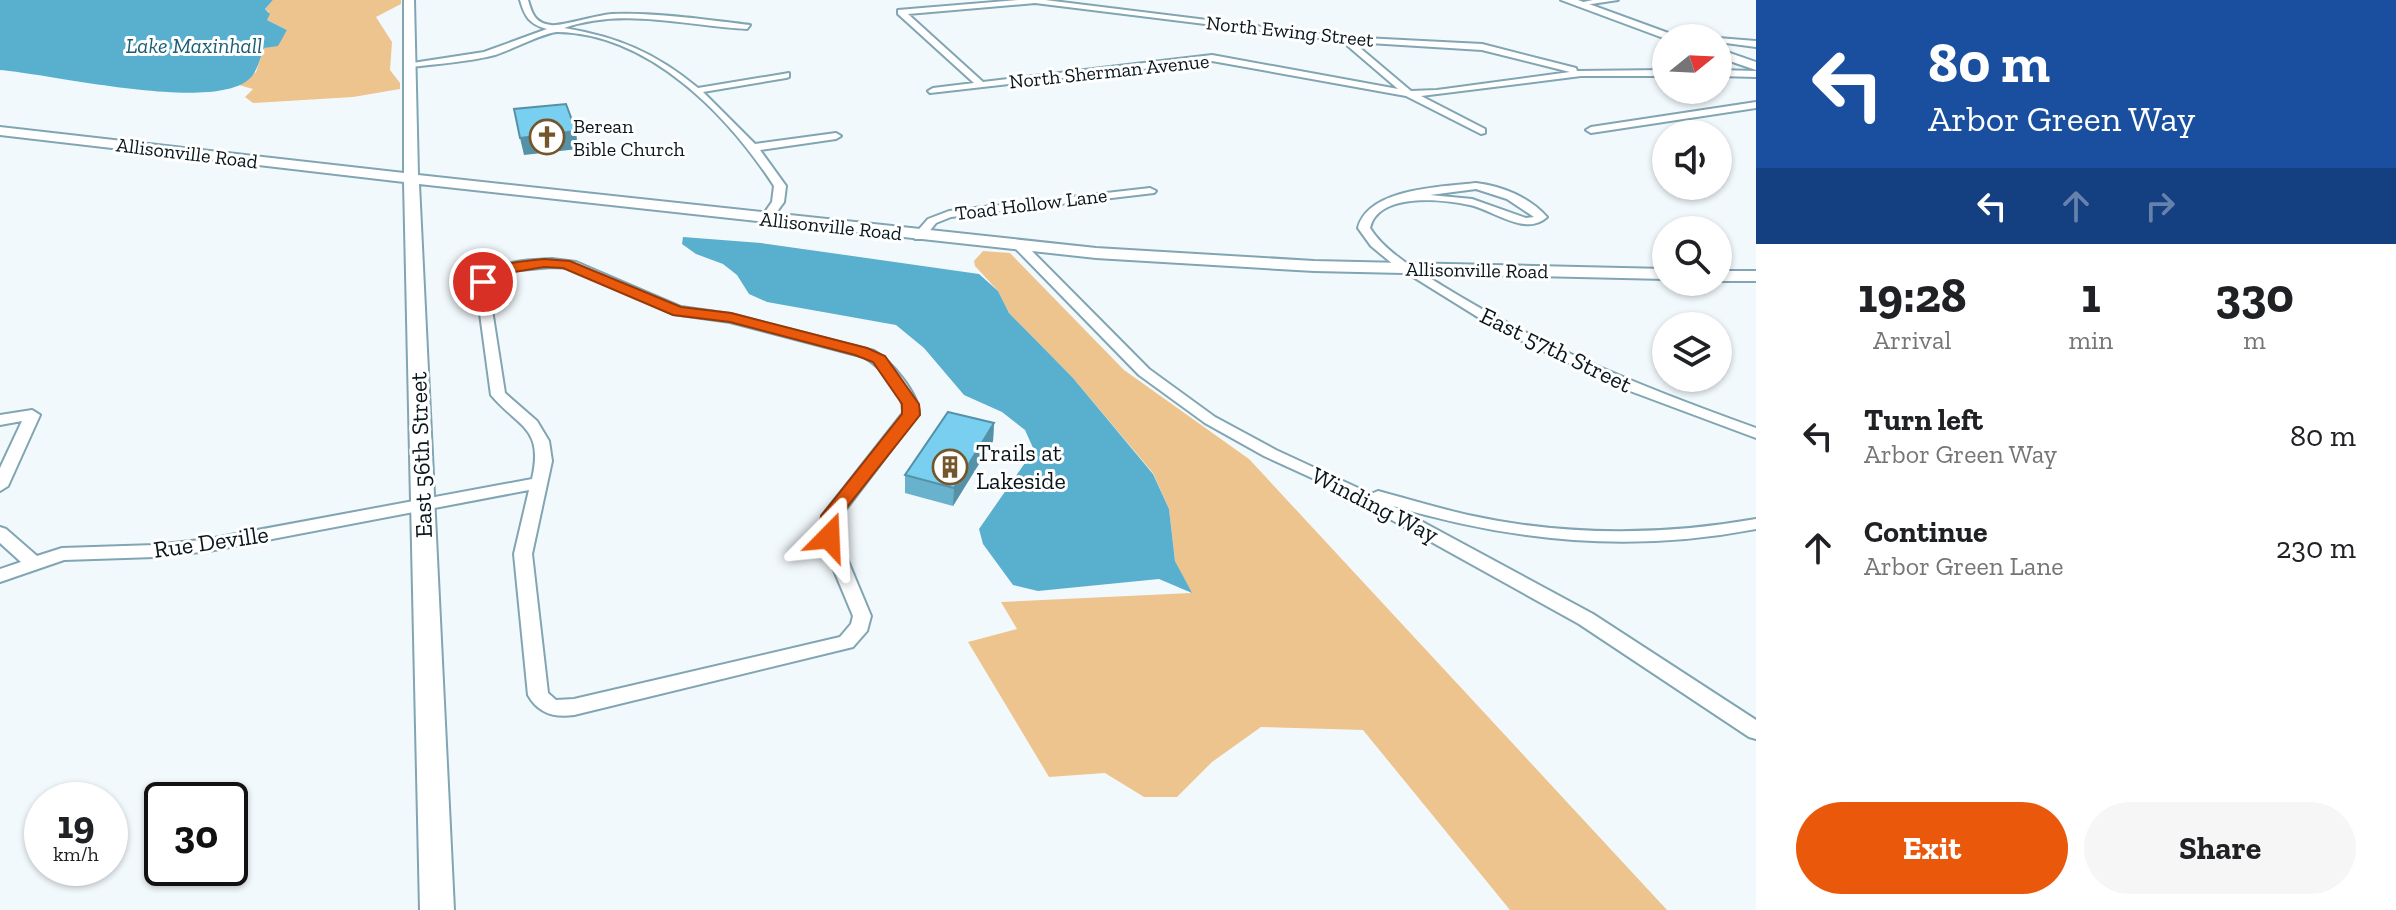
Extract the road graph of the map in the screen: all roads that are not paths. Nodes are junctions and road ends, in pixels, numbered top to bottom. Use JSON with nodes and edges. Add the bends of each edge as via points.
{"nodes":[{"id":1,"x":409,"y":0,"type":"edge"},
{"id":2,"x":524,"y":0,"type":"edge"},
{"id":3,"x":1614,"y":0,"type":"edge"},
{"id":4,"x":1572,"y":2,"type":"edge"},
{"id":5,"x":747,"y":27,"type":"dead end"},
{"id":6,"x":555,"y":29,"type":"junction"},
{"id":7,"x":1652,"y":30,"type":"edge"},
{"id":8,"x":1344,"y":39,"type":"junction"},
{"id":9,"x":1732,"y":41,"type":"edge"},
{"id":10,"x":1756,"y":44,"type":"edge"},
{"id":11,"x":1732,"y":58,"type":"edge"},
{"id":12,"x":410,"y":64,"type":"junction"},
{"id":13,"x":1756,"y":66,"type":"edge"},
{"id":14,"x":1581,"y":73,"type":"junction"},
{"id":15,"x":1652,"y":73,"type":"edge"},
{"id":16,"x":1732,"y":73,"type":"edge"},
{"id":17,"x":1756,"y":74,"type":"edge"},
{"id":18,"x":786,"y":75,"type":"dead end"},
{"id":19,"x":981,"y":85,"type":"junction"},
{"id":20,"x":695,"y":91,"type":"junction"},
{"id":21,"x":933,"y":91,"type":"dead end"},
{"id":22,"x":1409,"y":94,"type":"junction"},
{"id":23,"x":1756,"y":105,"type":"edge"},
{"id":24,"x":1591,"y":130,"type":"dead end"},
{"id":25,"x":0,"y":131,"type":"edge"},
{"id":26,"x":1481,"y":131,"type":"dead end"},
{"id":27,"x":836,"y":136,"type":"dead end"},
{"id":28,"x":752,"y":148,"type":"junction"},
{"id":29,"x":411,"y":178,"type":"junction"},
{"id":30,"x":1150,"y":191,"type":"dead end"},
{"id":31,"x":1410,"y":197,"type":"junction"},
{"id":32,"x":766,"y":219,"type":"junction"},
{"id":33,"x":919,"y":236,"type":"junction"},
{"id":34,"x":1020,"y":246,"type":"junction"},
{"id":35,"x":1408,"y":269,"type":"junction"},
{"id":36,"x":1652,"y":274,"type":"edge"},
{"id":37,"x":1732,"y":276,"type":"edge"},
{"id":38,"x":1756,"y":276,"type":"edge"},
{"id":39,"x":0,"y":420,"type":"edge"},
{"id":40,"x":1756,"y":433,"type":"edge"},
{"id":41,"x":539,"y":483,"type":"junction"},
{"id":42,"x":1342,"y":485,"type":"junction"},
{"id":43,"x":0,"y":486,"type":"edge"},
{"id":44,"x":422,"y":504,"type":"junction"},
{"id":45,"x":1756,"y":524,"type":"edge"},
{"id":46,"x":0,"y":533,"type":"edge"},
{"id":47,"x":33,"y":563,"type":"junction"},
{"id":48,"x":0,"y":576,"type":"edge"},
{"id":49,"x":1756,"y":731,"type":"edge"},
{"id":50,"x":437,"y":910,"type":"edge"}],
"edges":[{"from":1,"to":12,"type":"main road","name":"East 56th Street"},
{"from":2,"to":6,"type":"street","via":[[530,19]]},
{"from":3,"to":4,"type":"street"},
{"from":4,"to":7,"type":"main road"},
{"from":5,"to":6,"type":"street","via":[[624,16]]},
{"from":6,"to":12,"type":"street","via":[[484,55]]},
{"from":6,"to":20,"type":"street","via":[[620,43]]},
{"from":8,"to":14,"type":"street","name":"North Ewing Street","via":[[1482,47]]},
{"from":8,"to":19,"type":"street","name":"North Ewing Street","via":[[1031,0],[901,12]]},
{"from":8,"to":22,"type":"street"},
{"from":9,"to":10,"type":"street"},
{"from":11,"to":13,"type":"main road"},
{"from":12,"to":29,"type":"main road","name":"East 56th Street"},
{"from":14,"to":15,"type":"street","name":"North Sherman Avenue"},
{"from":14,"to":22,"type":"street","name":"North Sherman Avenue"},
{"from":16,"to":17,"type":"street"},
{"from":18,"to":20,"type":"street"},
{"from":19,"to":21,"type":"street","name":"North Sherman Avenue"},
{"from":19,"to":22,"type":"street","name":"North Sherman Avenue","via":[[1212,58]]},
{"from":20,"to":28,"type":"street"},
{"from":22,"to":26,"type":"street"},
{"from":23,"to":24,"type":"street"},
{"from":25,"to":29,"type":"main road","name":"Allisonville Road"},
{"from":27,"to":28,"type":"street"},
{"from":28,"to":32,"type":"street","via":[[781,189]]},
{"from":29,"to":32,"type":"main road","name":"Allisonville Road"},
{"from":29,"to":44,"type":"main road","name":"East 56th Street"},
{"from":30,"to":33,"type":"street","name":"Toad Hollow Lane","via":[[949,214],[932,221]]},
{"from":31,"to":31,"type":"street","via":[[1451,199],[1525,221],[1541,219],[1486,187]]},
{"from":31,"to":35,"type":"street","name":"East 57th Street","via":[[1376,206],[1363,222],[1368,236]]},
{"from":32,"to":33,"type":"main road","name":"Allisonville Road"},
{"from":33,"to":34,"type":"main road","name":"Allisonville Road"},
{"from":34,"to":35,"type":"main road","name":"Allisonville Road"},
{"from":34,"to":42,"type":"street","name":"Winding Way","via":[[1124,354],[1172,394],[1252,444]]},
{"from":35,"to":36,"type":"main road","name":"Allisonville Road"},
{"from":35,"to":40,"type":"street","name":"East 57th Street","via":[[1510,333],[1620,383]]},
{"from":37,"to":38,"type":"main road"},
{"from":39,"to":43,"type":"street","via":[[32,415]]},
{"from":41,"to":41,"type":"street","via":[[544,461],[537,432],[498,395],[482,284],[492,274],[524,266],[572,265],[678,311],[731,318],[869,354],[884,363],[911,404],[909,419],[828,524],[862,616],[846,642],[568,708],[553,707],[538,695],[523,554]]},
{"from":41,"to":44,"type":"street","name":"Rue Deville"},
{"from":42,"to":45,"type":"street","via":[[1429,511],[1551,532],[1671,536]]},
{"from":42,"to":49,"type":"street","name":"Winding Way","via":[[1586,619]]},
{"from":44,"to":47,"type":"street","name":"Rue Deville","via":[[209,545],[62,554]]},
{"from":44,"to":50,"type":"main road","name":"East 56th Street"},
{"from":46,"to":47,"type":"street"},
{"from":47,"to":48,"type":"street","name":"Rue Deville"}]}
